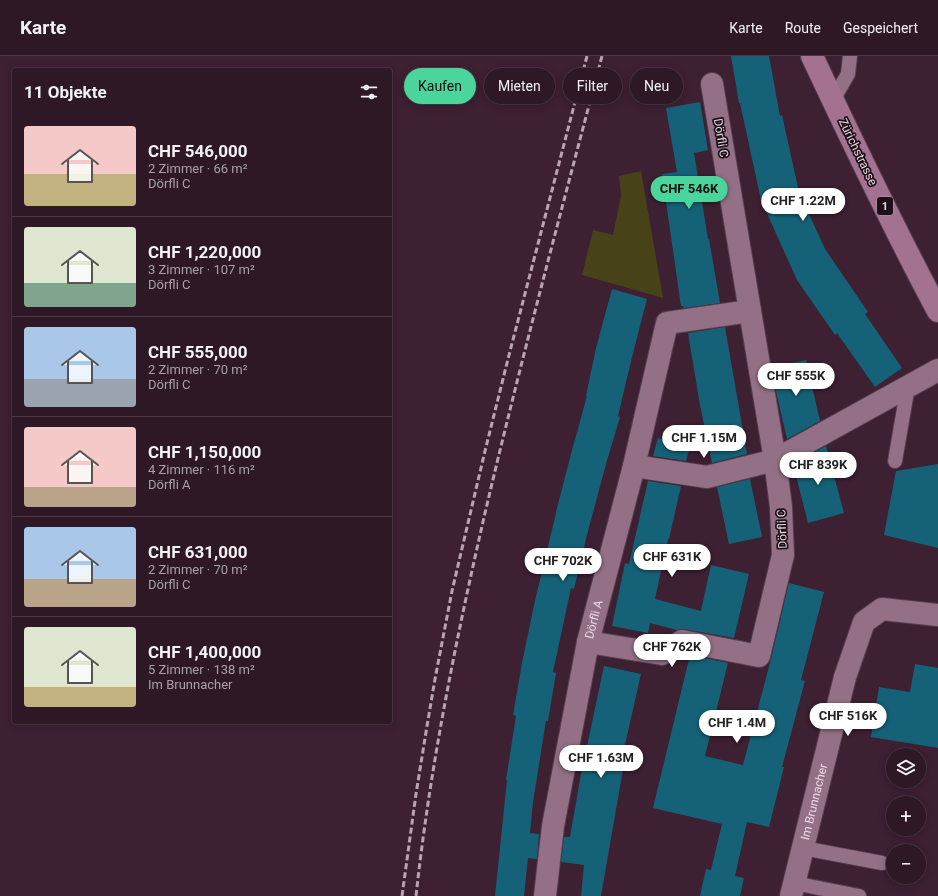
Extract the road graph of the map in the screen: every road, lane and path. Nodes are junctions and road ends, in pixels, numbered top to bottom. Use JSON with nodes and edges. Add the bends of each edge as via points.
{"nodes":[{"id":1,"x":812,"y":56,"type":"edge"},
{"id":2,"x":850,"y":56,"type":"edge"},
{"id":3,"x":712,"y":84,"type":"dead end"},
{"id":4,"x":833,"y":100,"type":"junction"},
{"id":5,"x":750,"y":311,"type":"junction"},
{"id":6,"x":938,"y":311,"type":"edge"},
{"id":7,"x":938,"y":370,"type":"edge"},
{"id":8,"x":908,"y":386,"type":"junction"},
{"id":9,"x":775,"y":460,"type":"junction"},
{"id":10,"x":895,"y":461,"type":"dead end"},
{"id":11,"x":634,"y":466,"type":"junction"},
{"id":12,"x":938,"y":615,"type":"edge"},
{"id":13,"x":588,"y":642,"type":"junction"},
{"id":14,"x":803,"y":848,"type":"junction"},
{"id":15,"x":882,"y":864,"type":"dead end"},
{"id":16,"x":793,"y":889,"type":"edge"},
{"id":17,"x":545,"y":896,"type":"edge"},
{"id":18,"x":859,"y":896,"type":"edge"}],
"edges":[{"from":1,"to":4,"type":"main road","name":"Zürichstrasse","number":"1"},
{"from":2,"to":4,"type":"lane","via":[[848,74]]},
{"from":3,"to":5,"type":"street","name":"Dörfli C"},
{"from":4,"to":6,"type":"main road","name":"Zürichstrasse","number":"1"},
{"from":5,"to":9,"type":"street","name":"Dörfli C"},
{"from":5,"to":11,"type":"street","name":"Dörfli A","via":[[667,323]]},
{"from":7,"to":8,"type":"street"},
{"from":8,"to":9,"type":"street"},
{"from":8,"to":10,"type":"lane"},
{"from":9,"to":11,"type":"street","via":[[707,477]]},
{"from":9,"to":13,"type":"street","name":"Dörfli C","via":[[781,507],[783,555],[759,656],[682,641],[662,654]]},
{"from":11,"to":13,"type":"street","name":"Dörfli A"},
{"from":12,"to":14,"type":"street","name":"Im Brunnacher","via":[[882,609],[864,622],[845,677]]},
{"from":13,"to":17,"type":"street","name":"Dörfli A","via":[[552,826]]},
{"from":14,"to":15,"type":"lane"},
{"from":14,"to":16,"type":"street","name":"Im Brunnacher"},
{"from":16,"to":18,"type":"lane"}]}
